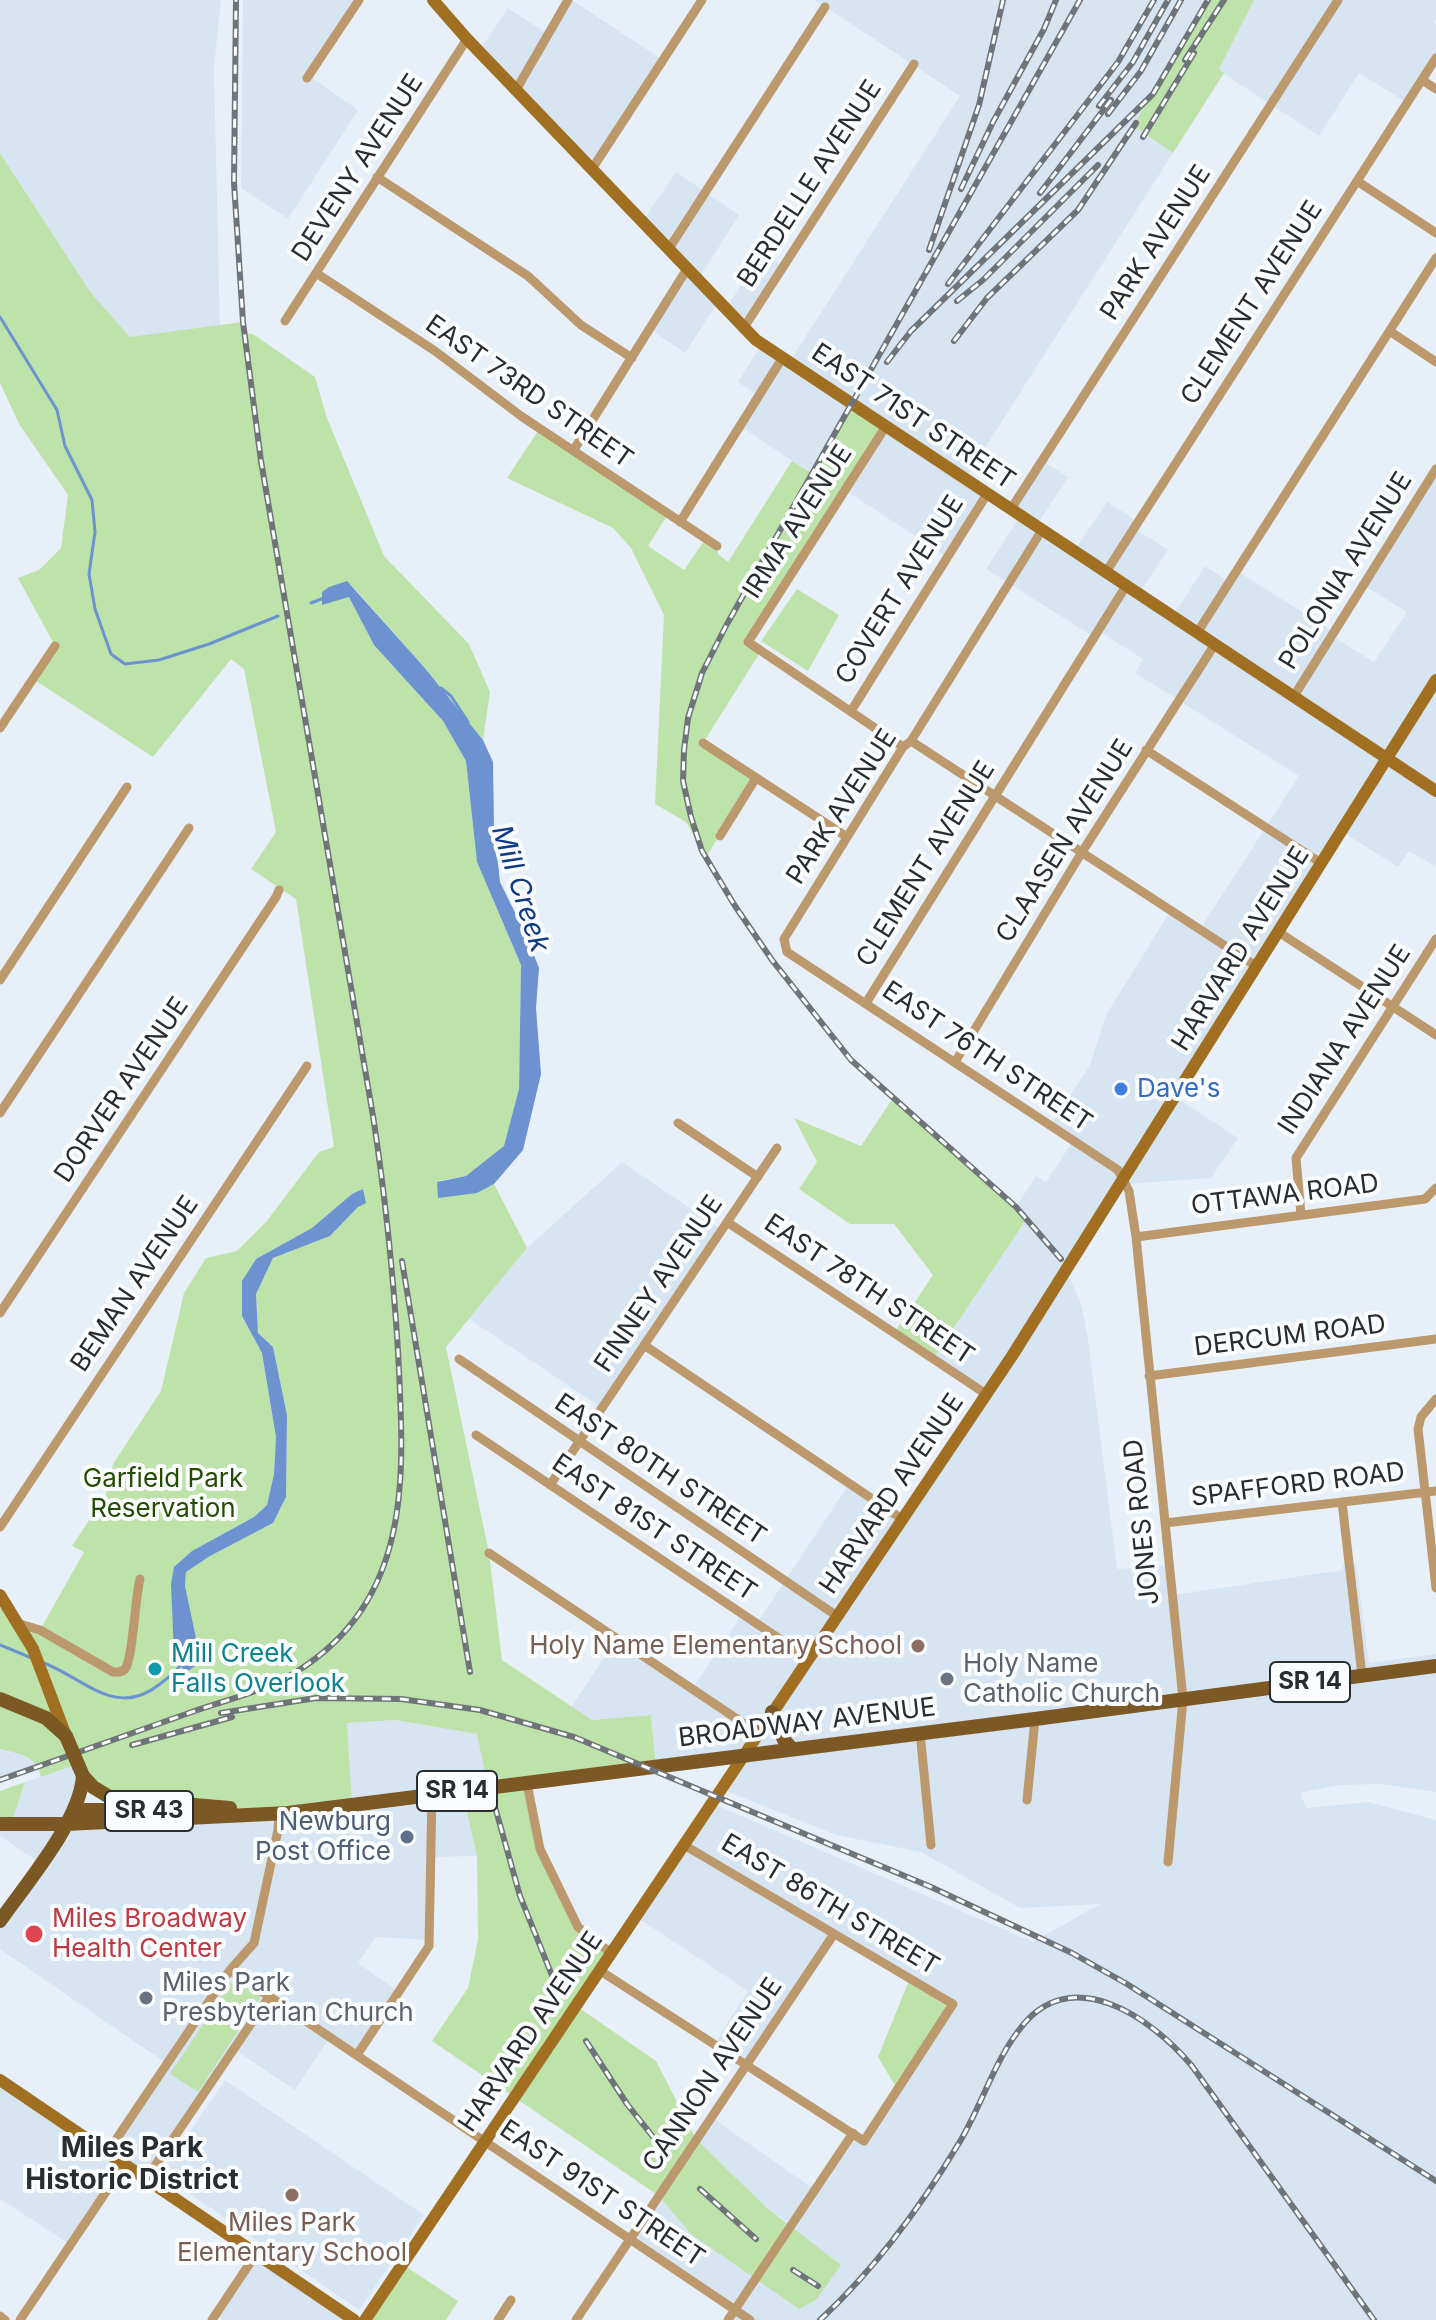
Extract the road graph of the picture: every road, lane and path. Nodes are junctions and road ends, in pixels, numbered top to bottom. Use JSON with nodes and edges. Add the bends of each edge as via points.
{"nodes":[{"id":1,"x":359,"y":0,"type":"edge"},
{"id":2,"x":433,"y":0,"type":"edge"},
{"id":3,"x":568,"y":0,"type":"edge"},
{"id":4,"x":702,"y":0,"type":"edge"},
{"id":5,"x":1338,"y":0,"type":"edge"},
{"id":6,"x":825,"y":7,"type":"dead end"},
{"id":7,"x":467,"y":39,"type":"junction"},
{"id":8,"x":1436,"y":58,"type":"edge"},
{"id":9,"x":914,"y":64,"type":"dead end"},
{"id":10,"x":307,"y":78,"type":"dead end"},
{"id":11,"x":1422,"y":80,"type":"junction"},
{"id":12,"x":1436,"y":89,"type":"edge"},
{"id":13,"x":516,"y":90,"type":"junction"},
{"id":14,"x":592,"y":169,"type":"junction"},
{"id":15,"x":377,"y":177,"type":"junction"},
{"id":16,"x":1357,"y":181,"type":"junction"},
{"id":17,"x":1436,"y":233,"type":"edge"},
{"id":18,"x":668,"y":250,"type":"junction"},
{"id":19,"x":1436,"y":258,"type":"edge"},
{"id":20,"x":687,"y":269,"type":"junction"},
{"id":21,"x":316,"y":273,"type":"junction"},
{"id":22,"x":285,"y":321,"type":"dead end"},
{"id":23,"x":743,"y":329,"type":"junction"},
{"id":24,"x":1391,"y":332,"type":"junction"},
{"id":25,"x":783,"y":357,"type":"junction"},
{"id":26,"x":632,"y":358,"type":"junction"},
{"id":27,"x":1436,"y":362,"type":"edge"},
{"id":28,"x":886,"y":426,"type":"junction"},
{"id":29,"x":573,"y":451,"type":"junction"},
{"id":30,"x":1436,"y":469,"type":"edge"},
{"id":31,"x":987,"y":494,"type":"junction"},
{"id":32,"x":1011,"y":509,"type":"junction"},
{"id":33,"x":680,"y":522,"type":"junction"},
{"id":34,"x":1042,"y":530,"type":"junction"},
{"id":35,"x":717,"y":546,"type":"dead end"},
{"id":36,"x":1106,"y":572,"type":"junction"},
{"id":37,"x":1126,"y":586,"type":"junction"},
{"id":38,"x":1197,"y":633,"type":"junction"},
{"id":39,"x":1215,"y":644,"type":"junction"},
{"id":40,"x":55,"y":646,"type":"dead end"},
{"id":41,"x":1436,"y":680,"type":"edge"},
{"id":42,"x":1294,"y":696,"type":"junction"},
{"id":43,"x":851,"y":711,"type":"junction"},
{"id":44,"x":0,"y":728,"type":"edge"},
{"id":45,"x":703,"y":743,"type":"dead end"},
{"id":46,"x":907,"y":744,"type":"junction"},
{"id":47,"x":1146,"y":750,"type":"junction"},
{"id":48,"x":1387,"y":758,"type":"junction"},
{"id":49,"x":756,"y":778,"type":"junction"},
{"id":50,"x":127,"y":787,"type":"dead end"},
{"id":51,"x":1436,"y":791,"type":"edge"},
{"id":52,"x":994,"y":796,"type":"junction"},
{"id":53,"x":189,"y":828,"type":"dead end"},
{"id":54,"x":720,"y":836,"type":"dead end"},
{"id":55,"x":847,"y":837,"type":"junction"},
{"id":56,"x":1082,"y":852,"type":"junction"},
{"id":57,"x":1321,"y":863,"type":"junction"},
{"id":58,"x":279,"y":890,"type":"dead end"},
{"id":59,"x":1277,"y":931,"type":"junction"},
{"id":60,"x":1436,"y":939,"type":"edge"},
{"id":61,"x":784,"y":946,"type":"joint"},
{"id":62,"x":1256,"y":966,"type":"junction"},
{"id":63,"x":0,"y":980,"type":"edge"},
{"id":64,"x":866,"y":1003,"type":"junction"},
{"id":65,"x":1394,"y":1007,"type":"junction"},
{"id":66,"x":1436,"y":1035,"type":"edge"},
{"id":67,"x":955,"y":1062,"type":"junction"},
{"id":68,"x":307,"y":1066,"type":"dead end"},
{"id":69,"x":0,"y":1113,"type":"edge"},
{"id":70,"x":678,"y":1123,"type":"dead end"},
{"id":71,"x":777,"y":1148,"type":"dead end"},
{"id":72,"x":758,"y":1177,"type":"junction"},
{"id":73,"x":1124,"y":1179,"type":"junction"},
{"id":74,"x":1436,"y":1188,"type":"edge"},
{"id":75,"x":1301,"y":1215,"type":"junction"},
{"id":76,"x":727,"y":1222,"type":"junction"},
{"id":77,"x":1136,"y":1237,"type":"junction"},
{"id":78,"x":0,"y":1313,"type":"edge"},
{"id":79,"x":1436,"y":1339,"type":"edge"},
{"id":80,"x":644,"y":1345,"type":"junction"},
{"id":81,"x":459,"y":1359,"type":"dead end"},
{"id":82,"x":1149,"y":1376,"type":"junction"},
{"id":83,"x":986,"y":1394,"type":"junction"},
{"id":84,"x":1436,"y":1399,"type":"edge"},
{"id":85,"x":476,"y":1435,"type":"dead end"},
{"id":86,"x":579,"y":1442,"type":"junction"},
{"id":87,"x":550,"y":1485,"type":"junction"},
{"id":88,"x":1431,"y":1491,"type":"edge"},
{"id":89,"x":1342,"y":1502,"type":"junction"},
{"id":90,"x":902,"y":1519,"type":"junction"},
{"id":91,"x":1165,"y":1523,"type":"junction"},
{"id":92,"x":0,"y":1527,"type":"edge"},
{"id":93,"x":489,"y":1553,"type":"dead end"},
{"id":94,"x":140,"y":1579,"type":"dead end"},
{"id":95,"x":1436,"y":1588,"type":"edge"},
{"id":96,"x":0,"y":1595,"type":"edge"},
{"id":97,"x":4,"y":1608,"type":"edge"},
{"id":98,"x":837,"y":1616,"type":"junction"},
{"id":99,"x":20,"y":1624,"type":"junction"},
{"id":100,"x":808,"y":1658,"type":"junction"},
{"id":101,"x":1436,"y":1666,"type":"edge"},
{"id":102,"x":1362,"y":1675,"type":"junction"},
{"id":103,"x":0,"y":1699,"type":"edge"},
{"id":104,"x":1183,"y":1699,"type":"junction"},
{"id":105,"x":772,"y":1712,"type":"junction"},
{"id":106,"x":1035,"y":1719,"type":"junction"},
{"id":107,"x":920,"y":1732,"type":"junction"},
{"id":108,"x":758,"y":1733,"type":"junction"},
{"id":109,"x":66,"y":1736,"type":"junction"},
{"id":110,"x":792,"y":1749,"type":"junction"},
{"id":111,"x":743,"y":1755,"type":"junction"},
{"id":112,"x":83,"y":1776,"type":"junction"},
{"id":113,"x":527,"y":1783,"type":"junction"},
{"id":114,"x":432,"y":1794,"type":"junction"},
{"id":115,"x":1027,"y":1800,"type":"dead end"},
{"id":116,"x":237,"y":1808,"type":"junction"},
{"id":117,"x":279,"y":1813,"type":"junction"},
{"id":118,"x":0,"y":1824,"type":"edge"},
{"id":119,"x":66,"y":1824,"type":"junction"},
{"id":120,"x":684,"y":1845,"type":"junction"},
{"id":121,"x":931,"y":1845,"type":"dead end"},
{"id":122,"x":1168,"y":1862,"type":"dead end"},
{"id":123,"x":0,"y":1921,"type":"edge"},
{"id":124,"x":834,"y":1934,"type":"junction"},
{"id":125,"x":611,"y":1953,"type":"junction"},
{"id":126,"x":230,"y":1970,"type":"junction"},
{"id":127,"x":599,"y":1970,"type":"junction"},
{"id":128,"x":269,"y":1997,"type":"junction"},
{"id":129,"x":357,"y":2055,"type":"junction"},
{"id":130,"x":746,"y":2065,"type":"junction"},
{"id":131,"x":0,"y":2080,"type":"edge"},
{"id":132,"x":853,"y":2133,"type":"junction"},
{"id":133,"x":484,"y":2142,"type":"junction"},
{"id":134,"x":107,"y":2153,"type":"junction"},
{"id":135,"x":124,"y":2165,"type":"junction"},
{"id":136,"x":146,"y":2179,"type":"junction"},
{"id":137,"x":630,"y":2240,"type":"junction"},
{"id":138,"x":256,"y":2254,"type":"junction"},
{"id":139,"x":511,"y":2300,"type":"dead end"},
{"id":140,"x":735,"y":2310,"type":"junction"},
{"id":141,"x":0,"y":2316,"type":"edge"},
{"id":142,"x":5,"y":2320,"type":"edge"},
{"id":143,"x":20,"y":2320,"type":"edge"},
{"id":144,"x":212,"y":2320,"type":"edge"},
{"id":145,"x":354,"y":2320,"type":"edge"},
{"id":146,"x":365,"y":2320,"type":"edge"},
{"id":147,"x":498,"y":2320,"type":"edge"},
{"id":148,"x":576,"y":2320,"type":"edge"},
{"id":149,"x":728,"y":2320,"type":"edge"},
{"id":150,"x":750,"y":2320,"type":"edge"}],
"edges":[{"from":1,"to":10,"type":"street"},
{"from":2,"to":7,"type":"main road","name":"EAST 71ST STREET"},
{"from":3,"to":13,"type":"street"},
{"from":4,"to":14,"type":"street"},
{"from":5,"to":32,"type":"street","name":"PARK AVENUE"},
{"from":6,"to":18,"type":"street"},
{"from":7,"to":13,"type":"main road","name":"EAST 71ST STREET"},
{"from":7,"to":15,"type":"street","name":"DEVENY AVENUE"},
{"from":8,"to":11,"type":"street","name":"CLEMENT AVENUE"},
{"from":9,"to":23,"type":"street","name":"BERDELLE AVENUE"},
{"from":11,"to":12,"type":"street"},
{"from":11,"to":16,"type":"street","name":"CLEMENT AVENUE"},
{"from":13,"to":14,"type":"main road","name":"EAST 71ST STREET"},
{"from":14,"to":18,"type":"main road","name":"EAST 71ST STREET"},
{"from":15,"to":21,"type":"street","name":"DEVENY AVENUE"},
{"from":15,"to":26,"type":"street","via":[[528,276],[581,325]]},
{"from":16,"to":17,"type":"street"},
{"from":16,"to":36,"type":"street","name":"CLEMENT AVENUE"},
{"from":18,"to":20,"type":"main road","name":"EAST 71ST STREET"},
{"from":19,"to":24,"type":"street"},
{"from":20,"to":23,"type":"main road","name":"EAST 71ST STREET"},
{"from":20,"to":26,"type":"street"},
{"from":21,"to":22,"type":"street","name":"DEVENY AVENUE"},
{"from":21,"to":29,"type":"street","name":"EAST 73RD STREET","via":[[446,358]]},
{"from":23,"to":25,"type":"main road","name":"EAST 71ST STREET"},
{"from":24,"to":27,"type":"street"},
{"from":24,"to":38,"type":"street"},
{"from":25,"to":28,"type":"main road","name":"EAST 71ST STREET"},
{"from":25,"to":33,"type":"street"},
{"from":26,"to":29,"type":"street"},
{"from":28,"to":31,"type":"main road","name":"EAST 71ST STREET"},
{"from":28,"to":43,"type":"street","name":"IRMA AVENUE","via":[[748,642]]},
{"from":29,"to":33,"type":"street","name":"EAST 73RD STREET"},
{"from":30,"to":42,"type":"street","name":"POLONIA AVENUE"},
{"from":31,"to":32,"type":"main road","name":"EAST 71ST STREET"},
{"from":31,"to":43,"type":"street","name":"COVERT AVENUE"},
{"from":32,"to":34,"type":"main road","name":"EAST 71ST STREET"},
{"from":33,"to":35,"type":"street","name":"EAST 73RD STREET"},
{"from":34,"to":36,"type":"main road","name":"EAST 71ST STREET"},
{"from":34,"to":46,"type":"street","name":"PARK AVENUE"},
{"from":36,"to":37,"type":"main road","name":"EAST 71ST STREET"},
{"from":37,"to":38,"type":"main road","name":"EAST 71ST STREET"},
{"from":37,"to":52,"type":"street","name":"CLEMENT AVENUE"},
{"from":38,"to":39,"type":"main road","name":"EAST 71ST STREET"},
{"from":39,"to":42,"type":"main road","name":"EAST 71ST STREET"},
{"from":39,"to":47,"type":"street","name":"CLAASEN AVENUE"},
{"from":40,"to":44,"type":"street"},
{"from":41,"to":48,"type":"main road","name":"HARVARD AVENUE"},
{"from":42,"to":48,"type":"main road","name":"EAST 71ST STREET"},
{"from":43,"to":46,"type":"street"},
{"from":45,"to":49,"type":"street"},
{"from":46,"to":52,"type":"street"},
{"from":46,"to":55,"type":"street","name":"PARK AVENUE"},
{"from":47,"to":56,"type":"street","name":"CLAASEN AVENUE"},
{"from":47,"to":57,"type":"street"},
{"from":48,"to":51,"type":"main road","name":"EAST 71ST STREET"},
{"from":48,"to":57,"type":"main road","name":"HARVARD AVENUE"},
{"from":49,"to":54,"type":"street"},
{"from":49,"to":55,"type":"street"},
{"from":50,"to":63,"type":"street"},
{"from":52,"to":56,"type":"street"},
{"from":52,"to":64,"type":"street","name":"CLEMENT AVENUE"},
{"from":53,"to":69,"type":"street"},
{"from":55,"to":61,"type":"street","name":"PARK AVENUE"},
{"from":56,"to":62,"type":"street"},
{"from":56,"to":67,"type":"street","name":"CLAASEN AVENUE"},
{"from":57,"to":59,"type":"main road","name":"HARVARD AVENUE"},
{"from":58,"to":78,"type":"street","name":"DORVER AVENUE"},
{"from":59,"to":62,"type":"main road","name":"HARVARD AVENUE"},
{"from":59,"to":65,"type":"street"},
{"from":60,"to":65,"type":"street","name":"INDIANA AVENUE"},
{"from":61,"to":64,"type":"street","name":"EAST 76TH STREET"},
{"from":62,"to":73,"type":"main road","name":"HARVARD AVENUE"},
{"from":64,"to":67,"type":"street","name":"EAST 76TH STREET"},
{"from":65,"to":66,"type":"street"},
{"from":65,"to":75,"type":"street","name":"INDIANA AVENUE","via":[[1296,1158]]},
{"from":67,"to":73,"type":"street","name":"EAST 76TH STREET"},
{"from":68,"to":92,"type":"street","name":"BEMAN AVENUE"},
{"from":70,"to":72,"type":"street"},
{"from":71,"to":72,"type":"street","name":"FINNEY AVENUE"},
{"from":72,"to":76,"type":"street","name":"FINNEY AVENUE"},
{"from":73,"to":77,"type":"street","name":"JONES ROAD"},
{"from":73,"to":83,"type":"main road","name":"HARVARD AVENUE"},
{"from":74,"to":75,"type":"street","name":"OTTAWA ROAD","via":[[1425,1199]]},
{"from":75,"to":77,"type":"street","name":"OTTAWA ROAD"},
{"from":76,"to":80,"type":"street","name":"FINNEY AVENUE"},
{"from":76,"to":83,"type":"street","name":"EAST 78TH STREET"},
{"from":77,"to":82,"type":"street","name":"JONES ROAD"},
{"from":79,"to":82,"type":"street","name":"DERCUM ROAD"},
{"from":80,"to":86,"type":"street","name":"FINNEY AVENUE"},
{"from":80,"to":90,"type":"street"},
{"from":81,"to":86,"type":"street","name":"EAST 80TH STREET"},
{"from":82,"to":91,"type":"street","name":"JONES ROAD"},
{"from":83,"to":90,"type":"main road","name":"HARVARD AVENUE"},
{"from":84,"to":88,"type":"street","via":[[1418,1423]]},
{"from":85,"to":87,"type":"street","name":"EAST 81ST STREET"},
{"from":86,"to":87,"type":"street","name":"FINNEY AVENUE"},
{"from":86,"to":98,"type":"street","name":"EAST 80TH STREET"},
{"from":87,"to":100,"type":"street","name":"EAST 81ST STREET"},
{"from":88,"to":89,"type":"street","name":"SPAFFORD ROAD"},
{"from":88,"to":95,"type":"street"},
{"from":89,"to":91,"type":"street","name":"SPAFFORD ROAD"},
{"from":89,"to":102,"type":"street"},
{"from":90,"to":98,"type":"main road","name":"HARVARD AVENUE"},
{"from":91,"to":104,"type":"street","name":"JONES ROAD"},
{"from":93,"to":108,"type":"street"},
{"from":94,"to":99,"type":"street","via":[[129,1659],[118,1673]]},
{"from":96,"to":97,"type":"main road"},
{"from":97,"to":99,"type":"main road"},
{"from":98,"to":100,"type":"main road","name":"HARVARD AVENUE"},
{"from":99,"to":109,"type":"main road"},
{"from":100,"to":105,"type":"main road","name":"HARVARD AVENUE"},
{"from":101,"to":102,"type":"main road","name":"BROADWAY AVENUE","number":"SR 14"},
{"from":102,"to":104,"type":"main road","name":"BROADWAY AVENUE","number":"SR 14"},
{"from":103,"to":109,"type":"main road","via":[[46,1718]]},
{"from":104,"to":106,"type":"main road","name":"BROADWAY AVENUE","number":"SR 14"},
{"from":104,"to":122,"type":"street","name":"JONES ROAD"},
{"from":105,"to":108,"type":"main road","name":"HARVARD AVENUE"},
{"from":105,"to":110,"type":"main road"},
{"from":106,"to":107,"type":"main road","name":"BROADWAY AVENUE","number":"SR 14"},
{"from":106,"to":115,"type":"street"},
{"from":107,"to":110,"type":"main road","name":"BROADWAY AVENUE","number":"SR 14"},
{"from":107,"to":121,"type":"street"},
{"from":108,"to":111,"type":"main road","name":"HARVARD AVENUE"},
{"from":109,"to":112,"type":"main road","bridge":true},
{"from":110,"to":111,"type":"main road","name":"BROADWAY AVENUE","number":"SR 14"},
{"from":111,"to":113,"type":"main road","name":"BROADWAY AVENUE","number":"SR 14"},
{"from":111,"to":120,"type":"main road","name":"HARVARD AVENUE"},
{"from":112,"to":116,"type":"main road","name":"BROADWAY AVENUE","number":"SR 14","via":[[111,1798]]},
{"from":112,"to":119,"type":"main road","via":[[79,1800]]},
{"from":113,"to":114,"type":"main road","name":"BROADWAY AVENUE","number":"SR 14"},
{"from":113,"to":125,"type":"street","via":[[540,1849],[578,1927]]},
{"from":114,"to":117,"type":"main road","name":"BROADWAY AVENUE","number":"SR 14"},
{"from":114,"to":129,"type":"street","via":[[429,1946]]},
{"from":116,"to":117,"type":"main road","name":"BROADWAY AVENUE","number":"SR 14"},
{"from":116,"to":119,"type":"main road","number":"SR 43","via":[[97,1809]]},
{"from":117,"to":119,"type":"main road","name":"BROADWAY AVENUE","number":"SR 14"},
{"from":117,"to":126,"type":"street","via":[[254,1943]]},
{"from":118,"to":119,"type":"main road","name":"BROADWAY AVENUE","number":"SR 14"},
{"from":119,"to":123,"type":"main road","number":"SR 43"},
{"from":120,"to":124,"type":"street","name":"EAST 86TH STREET"},
{"from":120,"to":125,"type":"main road","name":"HARVARD AVENUE"},
{"from":124,"to":130,"type":"street","name":"CANNON AVENUE"},
{"from":124,"to":132,"type":"street","name":"EAST 86TH STREET","via":[[953,2004],[864,2141]]},
{"from":125,"to":127,"type":"main road","name":"HARVARD AVENUE"},
{"from":126,"to":128,"type":"street","name":"EAST 91ST STREET"},
{"from":126,"to":134,"type":"street"},
{"from":127,"to":130,"type":"street"},
{"from":127,"to":133,"type":"main road","name":"HARVARD AVENUE"},
{"from":128,"to":129,"type":"street","name":"EAST 91ST STREET"},
{"from":128,"to":136,"type":"street"},
{"from":129,"to":133,"type":"street","name":"EAST 91ST STREET"},
{"from":130,"to":132,"type":"street"},
{"from":130,"to":137,"type":"street","name":"CANNON AVENUE"},
{"from":131,"to":134,"type":"main road"},
{"from":132,"to":140,"type":"street"},
{"from":133,"to":137,"type":"street","name":"EAST 91ST STREET"},
{"from":133,"to":146,"type":"main road","name":"HARVARD AVENUE"},
{"from":134,"to":135,"type":"main road"},
{"from":135,"to":136,"type":"main road"},
{"from":135,"to":143,"type":"street"},
{"from":136,"to":138,"type":"main road"},
{"from":137,"to":140,"type":"street","name":"EAST 91ST STREET"},
{"from":137,"to":148,"type":"street","name":"CANNON AVENUE"},
{"from":138,"to":144,"type":"street"},
{"from":138,"to":145,"type":"main road"},
{"from":139,"to":147,"type":"street"},
{"from":140,"to":149,"type":"street"},
{"from":140,"to":150,"type":"street","name":"EAST 91ST STREET"},
{"from":141,"to":142,"type":"street"}]}
